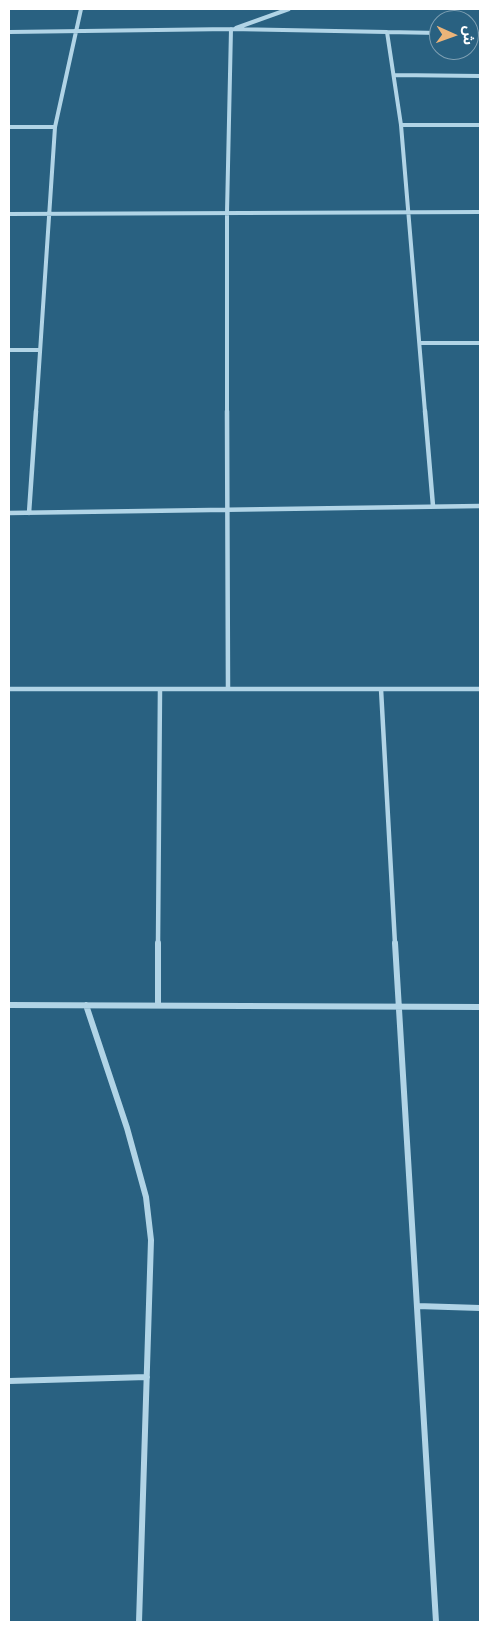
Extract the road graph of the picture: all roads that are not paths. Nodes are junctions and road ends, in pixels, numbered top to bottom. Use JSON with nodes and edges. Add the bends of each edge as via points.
{"nodes":[{"id":1,"x":81,"y":9,"type":"edge"},
{"id":2,"x":290,"y":9,"type":"edge"},
{"id":3,"x":230,"y":29,"type":"junction"},
{"id":4,"x":78,"y":30,"type":"junction"},
{"id":5,"x":9,"y":32,"type":"edge"},
{"id":6,"x":388,"y":32,"type":"junction"},
{"id":7,"x":429,"y":33,"type":"edge"},
{"id":8,"x":395,"y":75,"type":"junction"},
{"id":9,"x":480,"y":76,"type":"edge"},
{"id":10,"x":401,"y":125,"type":"junction"},
{"id":11,"x":480,"y":125,"type":"edge"},
{"id":12,"x":9,"y":127,"type":"edge"},
{"id":13,"x":55,"y":128,"type":"junction"},
{"id":14,"x":227,"y":212,"type":"junction"},
{"id":15,"x":407,"y":212,"type":"junction"},
{"id":16,"x":480,"y":212,"type":"edge"},
{"id":17,"x":9,"y":214,"type":"edge"},
{"id":18,"x":48,"y":214,"type":"junction"},
{"id":19,"x":420,"y":343,"type":"junction"},
{"id":20,"x":480,"y":343,"type":"edge"},
{"id":21,"x":9,"y":350,"type":"edge"},
{"id":22,"x":39,"y":350,"type":"junction"},
{"id":23,"x":433,"y":506,"type":"junction"},
{"id":24,"x":480,"y":506,"type":"edge"},
{"id":25,"x":227,"y":511,"type":"junction"},
{"id":26,"x":9,"y":513,"type":"edge"},
{"id":27,"x":29,"y":513,"type":"junction"},
{"id":28,"x":9,"y":689,"type":"edge"},
{"id":29,"x":160,"y":689,"type":"junction"},
{"id":30,"x":228,"y":689,"type":"junction"},
{"id":31,"x":380,"y":689,"type":"junction"},
{"id":32,"x":480,"y":689,"type":"edge"},
{"id":33,"x":9,"y":1005,"type":"edge"},
{"id":34,"x":86,"y":1005,"type":"junction"},
{"id":35,"x":158,"y":1005,"type":"junction"},
{"id":36,"x":398,"y":1006,"type":"junction"},
{"id":37,"x":480,"y":1007,"type":"edge"},
{"id":38,"x":417,"y":1306,"type":"junction"},
{"id":39,"x":480,"y":1308,"type":"edge"},
{"id":40,"x":147,"y":1377,"type":"junction"},
{"id":41,"x":9,"y":1381,"type":"edge"},
{"id":42,"x":139,"y":1622,"type":"edge"},
{"id":43,"x":436,"y":1622,"type":"edge"}],
"edges":[{"from":1,"to":4,"type":"street"},
{"from":2,"to":3,"type":"street"},
{"from":3,"to":4,"type":"street"},
{"from":3,"to":6,"type":"street"},
{"from":3,"to":14,"type":"street"},
{"from":4,"to":5,"type":"street"},
{"from":4,"to":13,"type":"street"},
{"from":6,"to":7,"type":"street"},
{"from":6,"to":8,"type":"street"},
{"from":8,"to":9,"type":"street"},
{"from":8,"to":10,"type":"street"},
{"from":10,"to":11,"type":"street"},
{"from":10,"to":15,"type":"street"},
{"from":12,"to":13,"type":"street"},
{"from":13,"to":18,"type":"street"},
{"from":14,"to":15,"type":"street"},
{"from":14,"to":18,"type":"street"},
{"from":14,"to":25,"type":"street"},
{"from":15,"to":16,"type":"street"},
{"from":15,"to":19,"type":"street"},
{"from":17,"to":18,"type":"street"},
{"from":18,"to":22,"type":"street"},
{"from":19,"to":20,"type":"street"},
{"from":19,"to":23,"type":"street"},
{"from":21,"to":22,"type":"street"},
{"from":22,"to":27,"type":"street"},
{"from":23,"to":24,"type":"street"},
{"from":23,"to":25,"type":"street"},
{"from":25,"to":27,"type":"street"},
{"from":25,"to":30,"type":"street"},
{"from":26,"to":27,"type":"street"},
{"from":28,"to":29,"type":"street"},
{"from":29,"to":30,"type":"street"},
{"from":29,"to":35,"type":"street"},
{"from":30,"to":31,"type":"street"},
{"from":31,"to":32,"type":"street"},
{"from":31,"to":36,"type":"street"},
{"from":33,"to":34,"type":"street"},
{"from":34,"to":35,"type":"street"},
{"from":34,"to":40,"type":"street","via":[[146,1196],[151,1240]]},
{"from":35,"to":36,"type":"street"},
{"from":36,"to":37,"type":"street"},
{"from":36,"to":38,"type":"street"},
{"from":38,"to":39,"type":"street"},
{"from":38,"to":43,"type":"street"},
{"from":40,"to":41,"type":"street"},
{"from":40,"to":42,"type":"street"}]}
